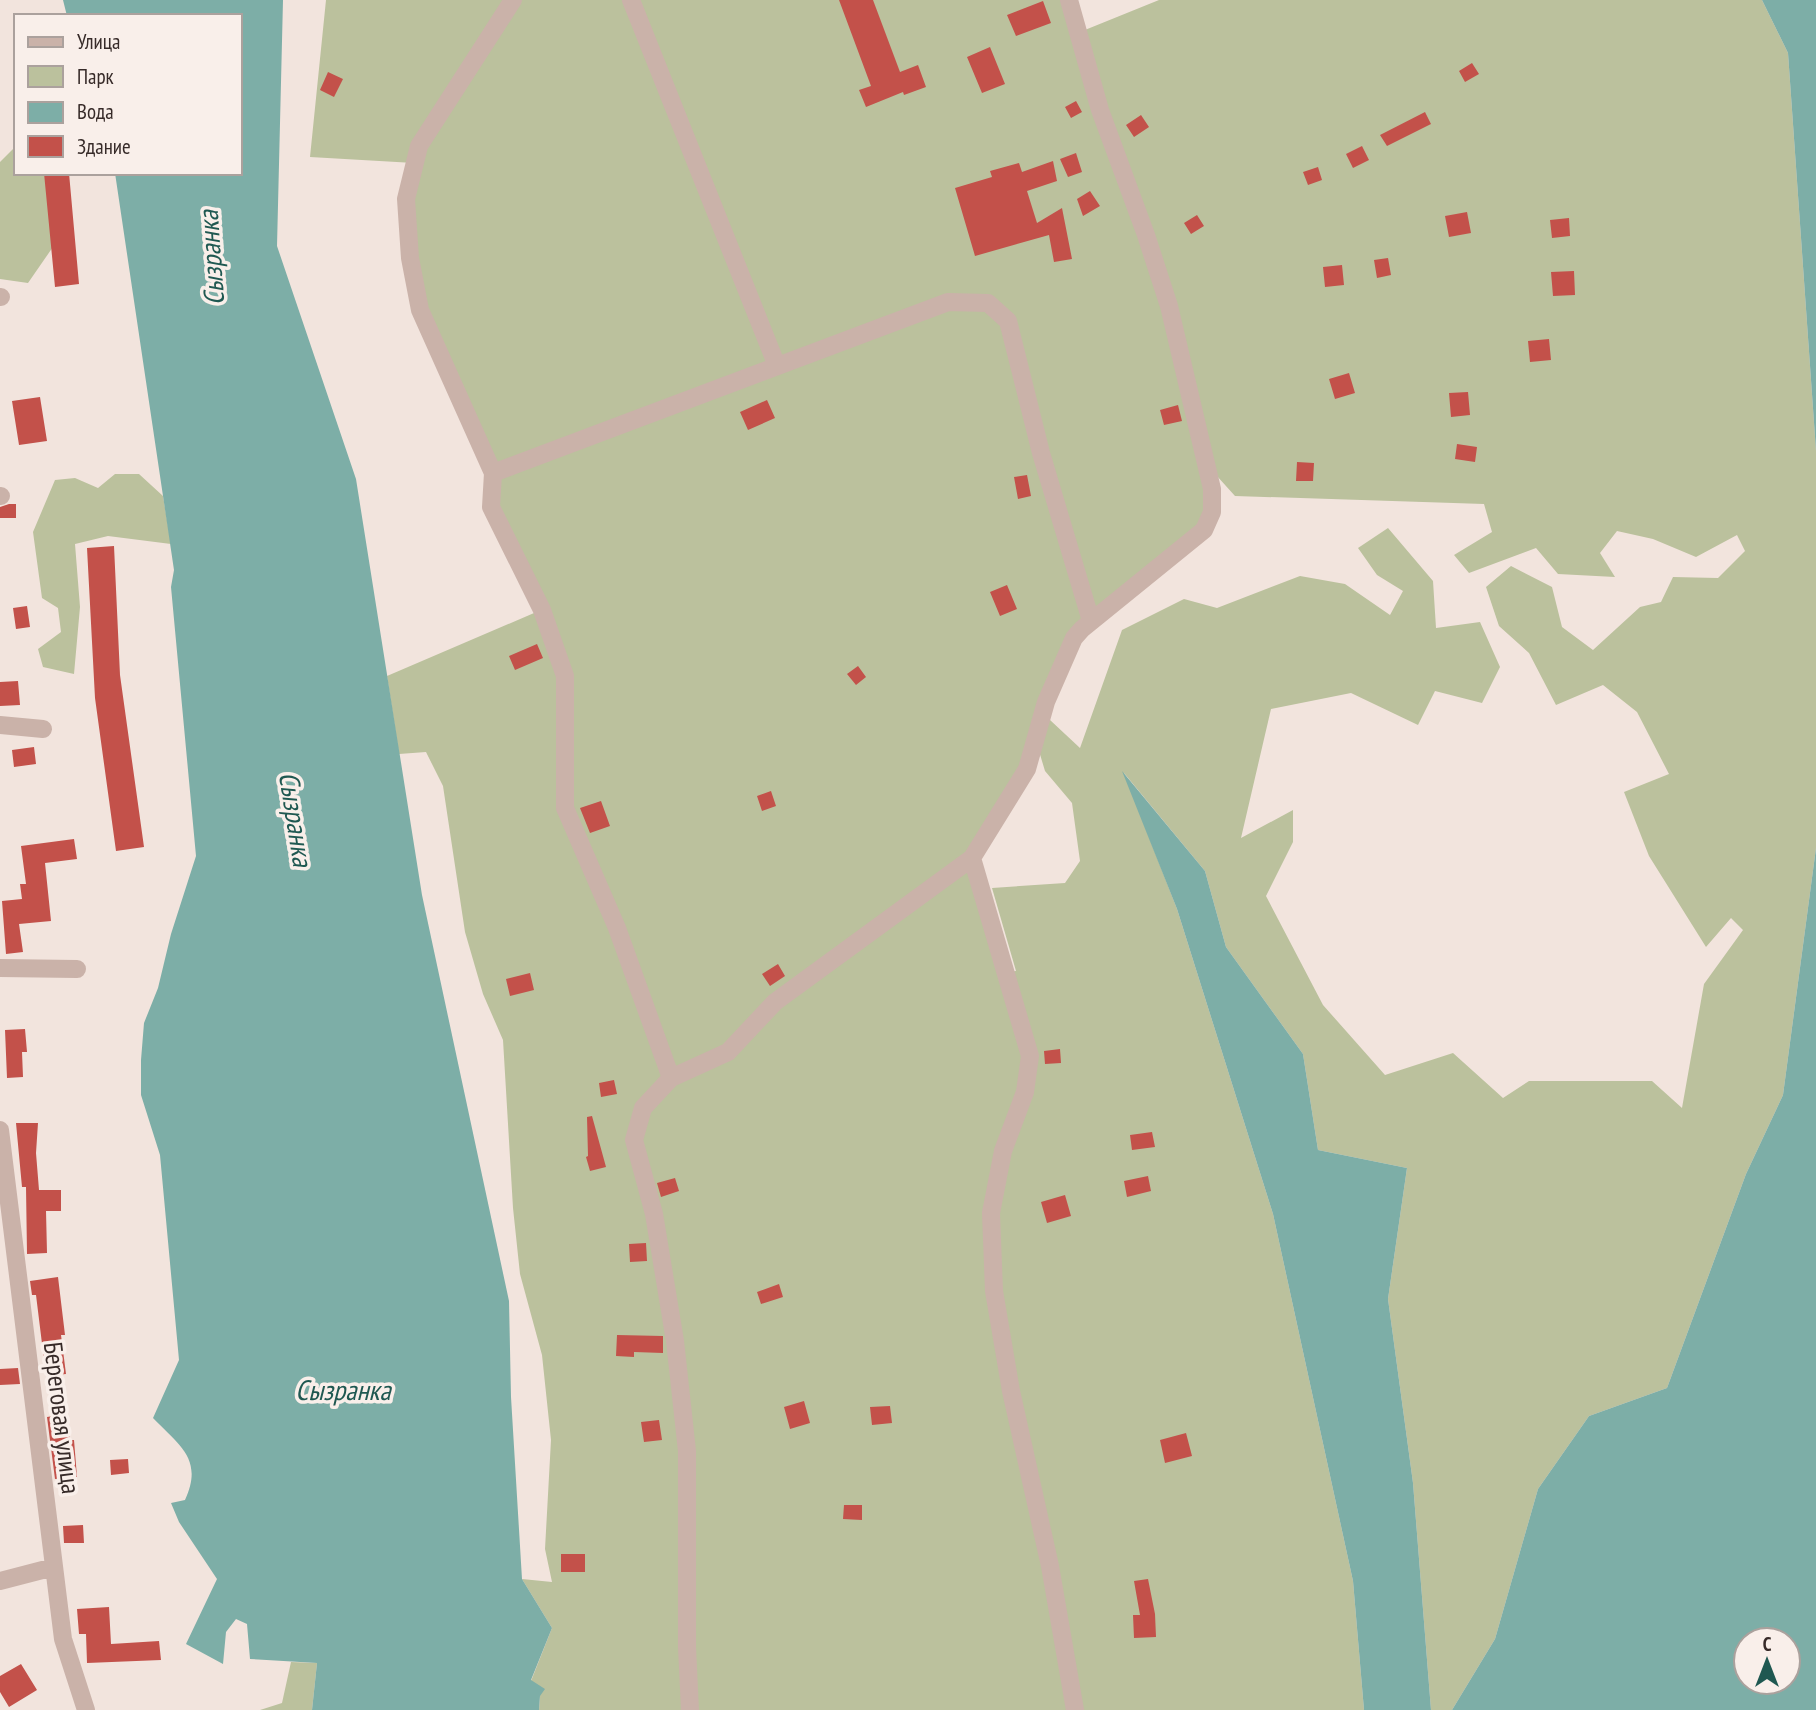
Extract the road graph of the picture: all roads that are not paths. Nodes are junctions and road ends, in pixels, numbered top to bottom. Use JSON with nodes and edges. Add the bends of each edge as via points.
{"nodes":[{"id":1,"x":513,"y":0,"type":"edge"},
{"id":2,"x":631,"y":0,"type":"edge"},
{"id":3,"x":1069,"y":0,"type":"edge"},
{"id":4,"x":777,"y":366,"type":"junction"},
{"id":5,"x":493,"y":473,"type":"junction"},
{"id":6,"x":1091,"y":621,"type":"junction"},
{"id":7,"x":0,"y":725,"type":"edge"},
{"id":8,"x":43,"y":729,"type":"dead end"},
{"id":9,"x":972,"y":858,"type":"junction"},
{"id":10,"x":0,"y":968,"type":"edge"},
{"id":11,"x":77,"y":969,"type":"dead end"},
{"id":12,"x":671,"y":1078,"type":"junction"},
{"id":13,"x":0,"y":1130,"type":"edge"},
{"id":14,"x":54,"y":1567,"type":"junction"},
{"id":15,"x":0,"y":1581,"type":"edge"},
{"id":16,"x":86,"y":1710,"type":"edge"},
{"id":17,"x":690,"y":1710,"type":"edge"},
{"id":18,"x":1075,"y":1710,"type":"edge"}],
"edges":[{"from":1,"to":5,"type":"street","via":[[419,146],[406,199],[420,310]]},
{"from":2,"to":4,"type":"street"},
{"from":3,"to":6,"type":"street","via":[[1100,110],[1169,306],[1212,489],[1212,512],[1205,530]]},
{"from":4,"to":5,"type":"street"},
{"from":4,"to":6,"type":"street","via":[[948,302],[988,303],[1008,321]]},
{"from":5,"to":12,"type":"street","via":[[491,507],[542,610],[565,676],[565,808],[617,928]]},
{"from":6,"to":9,"type":"street","via":[[1074,638],[1046,702],[1027,769]]},
{"from":7,"to":8,"type":"street"},
{"from":9,"to":12,"type":"street","via":[[775,1002],[729,1052]]},
{"from":9,"to":18,"type":"street","via":[[1030,1056],[1025,1093],[1003,1152],[991,1213],[994,1291]]},
{"from":10,"to":11,"type":"street"},
{"from":12,"to":17,"type":"street","via":[[643,1108],[634,1140],[654,1214],[687,1451]]},
{"from":13,"to":14,"type":"street","name":"Береговая улица"},
{"from":14,"to":15,"type":"street"},
{"from":14,"to":16,"type":"street","name":"Береговая улица","via":[[63,1639]]}]}
